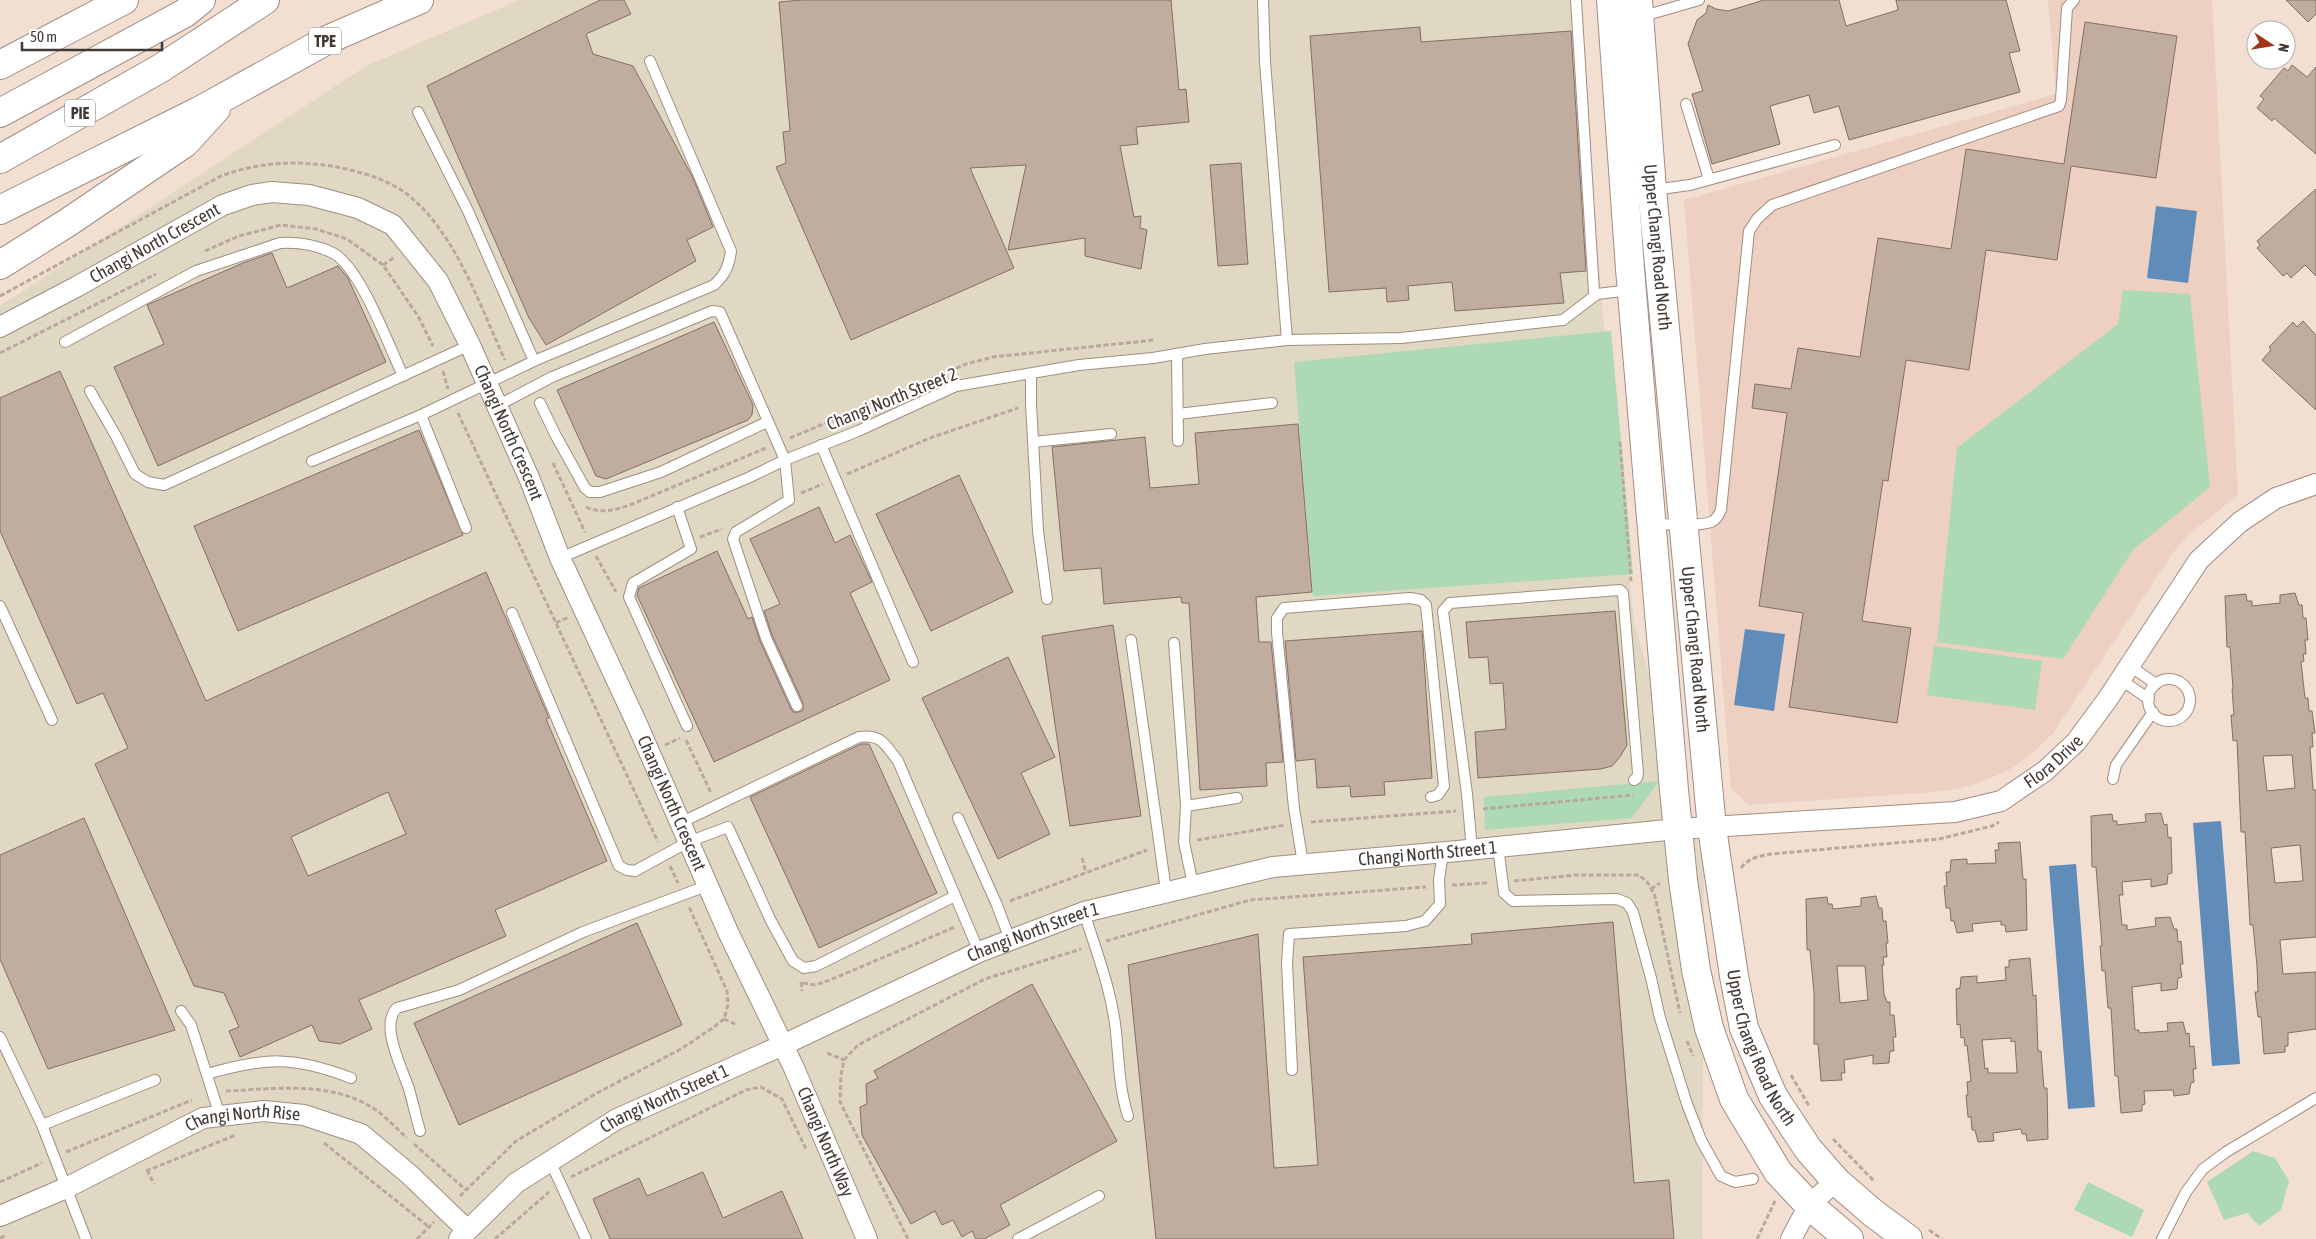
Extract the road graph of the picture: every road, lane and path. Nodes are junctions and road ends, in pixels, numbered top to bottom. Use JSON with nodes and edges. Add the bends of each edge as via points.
{"nodes":[{"id":1,"x":124,"y":0,"type":"edge"},
{"id":2,"x":201,"y":0,"type":"edge"},
{"id":3,"x":265,"y":0,"type":"edge"},
{"id":4,"x":418,"y":0,"type":"edge"},
{"id":5,"x":1263,"y":0,"type":"edge"},
{"id":6,"x":1576,"y":0,"type":"edge"},
{"id":7,"x":1611,"y":0,"type":"edge"},
{"id":8,"x":1699,"y":0,"type":"edge"},
{"id":9,"x":2074,"y":0,"type":"edge"},
{"id":10,"x":1638,"y":9,"type":"edge"},
{"id":11,"x":650,"y":60,"type":"dead end"},
{"id":12,"x":0,"y":64,"type":"edge"},
{"id":13,"x":235,"y":90,"type":"junction"},
{"id":14,"x":1686,"y":104,"type":"dead end"},
{"id":15,"x":418,"y":112,"type":"dead end"},
{"id":16,"x":0,"y":113,"type":"edge"},
{"id":17,"x":1835,"y":145,"type":"dead end"},
{"id":18,"x":0,"y":158,"type":"edge"},
{"id":19,"x":243,"y":168,"type":"dead end"},
{"id":20,"x":1709,"y":179,"type":"junction"},
{"id":21,"x":1652,"y":190,"type":"junction"},
{"id":22,"x":0,"y":210,"type":"edge"},
{"id":23,"x":0,"y":265,"type":"edge"},
{"id":24,"x":383,"y":265,"type":"dead end"},
{"id":25,"x":1632,"y":290,"type":"junction"},
{"id":26,"x":1597,"y":294,"type":"junction"},
{"id":27,"x":0,"y":296,"type":"edge"},
{"id":28,"x":0,"y":327,"type":"edge"},
{"id":29,"x":1287,"y":340,"type":"junction"},
{"id":30,"x":66,"y":342,"type":"dead end"},
{"id":31,"x":470,"y":345,"type":"junction"},
{"id":32,"x":1177,"y":354,"type":"junction"},
{"id":33,"x":440,"y":359,"type":"junction"},
{"id":34,"x":534,"y":360,"type":"junction"},
{"id":35,"x":1031,"y":374,"type":"junction"},
{"id":36,"x":403,"y":376,"type":"junction"},
{"id":37,"x":487,"y":384,"type":"junction"},
{"id":38,"x":90,"y":392,"type":"dead end"},
{"id":39,"x":452,"y":401,"type":"junction"},
{"id":40,"x":540,"y":403,"type":"dead end"},
{"id":41,"x":1031,"y":404,"type":"junction"},
{"id":42,"x":1272,"y":404,"type":"dead end"},
{"id":43,"x":497,"y":406,"type":"junction"},
{"id":44,"x":1178,"y":414,"type":"junction"},
{"id":45,"x":421,"y":415,"type":"junction"},
{"id":46,"x":767,"y":422,"type":"junction"},
{"id":47,"x":1619,"y":432,"type":"dead end"},
{"id":48,"x":1111,"y":434,"type":"dead end"},
{"id":49,"x":1178,"y":440,"type":"dead end"},
{"id":50,"x":1033,"y":442,"type":"junction"},
{"id":51,"x":821,"y":445,"type":"junction"},
{"id":52,"x":785,"y":460,"type":"junction"},
{"id":53,"x":312,"y":461,"type":"dead end"},
{"id":54,"x":836,"y":479,"type":"junction"},
{"id":55,"x":2316,"y":484,"type":"edge"},
{"id":56,"x":790,"y":497,"type":"junction"},
{"id":57,"x":678,"y":507,"type":"junction"},
{"id":58,"x":1652,"y":524,"type":"junction"},
{"id":59,"x":1683,"y":525,"type":"junction"},
{"id":60,"x":730,"y":526,"type":"dead end"},
{"id":61,"x":466,"y":528,"type":"dead end"},
{"id":62,"x":690,"y":542,"type":"junction"},
{"id":63,"x":560,"y":558,"type":"junction"},
{"id":64,"x":620,"y":588,"type":"dead end"},
{"id":65,"x":1632,"y":588,"type":"dead end"},
{"id":66,"x":618,"y":595,"type":"dead end"},
{"id":67,"x":1047,"y":599,"type":"dead end"},
{"id":68,"x":0,"y":606,"type":"edge"},
{"id":69,"x":512,"y":613,"type":"dead end"},
{"id":70,"x":1131,"y":640,"type":"dead end"},
{"id":71,"x":1174,"y":643,"type":"dead end"},
{"id":72,"x":2134,"y":658,"type":"junction"},
{"id":73,"x":913,"y":662,"type":"dead end"},
{"id":74,"x":2156,"y":684,"type":"junction"},
{"id":75,"x":2116,"y":685,"type":"junction"},
{"id":76,"x":2149,"y":699,"type":"junction"},
{"id":77,"x":797,"y":706,"type":"dead end"},
{"id":78,"x":2153,"y":712,"type":"junction"},
{"id":79,"x":52,"y":720,"type":"dead end"},
{"id":80,"x":688,"y":726,"type":"dead end"},
{"id":81,"x":2113,"y":779,"type":"dead end"},
{"id":82,"x":1634,"y":780,"type":"dead end"},
{"id":83,"x":1642,"y":793,"type":"dead end"},
{"id":84,"x":1431,"y":797,"type":"dead end"},
{"id":85,"x":1236,"y":798,"type":"dead end"},
{"id":86,"x":1186,"y":806,"type":"junction"},
{"id":87,"x":1468,"y":810,"type":"junction"},
{"id":88,"x":958,"y":818,"type":"dead end"},
{"id":89,"x":2000,"y":821,"type":"dead end"},
{"id":90,"x":680,"y":823,"type":"junction"},
{"id":91,"x":1296,"y":824,"type":"junction"},
{"id":92,"x":1712,"y":828,"type":"junction"},
{"id":93,"x":1678,"y":829,"type":"junction"},
{"id":94,"x":688,"y":842,"type":"junction"},
{"id":95,"x":1184,"y":842,"type":"junction"},
{"id":96,"x":1160,"y":846,"type":"junction"},
{"id":97,"x":1498,"y":847,"type":"junction"},
{"id":98,"x":1472,"y":850,"type":"junction"},
{"id":99,"x":1443,"y":852,"type":"junction"},
{"id":100,"x":664,"y":854,"type":"junction"},
{"id":101,"x":1082,"y":858,"type":"dead end"},
{"id":102,"x":1303,"y":864,"type":"junction"},
{"id":103,"x":1086,"y":872,"type":"junction"},
{"id":104,"x":1736,"y":875,"type":"dead end"},
{"id":105,"x":1660,"y":883,"type":"dead end"},
{"id":106,"x":709,"y":885,"type":"junction"},
{"id":107,"x":1193,"y":885,"type":"junction"},
{"id":108,"x":1651,"y":889,"type":"dead end"},
{"id":109,"x":1166,"y":891,"type":"junction"},
{"id":110,"x":683,"y":894,"type":"junction"},
{"id":111,"x":955,"y":896,"type":"junction"},
{"id":112,"x":997,"y":905,"type":"junction"},
{"id":113,"x":1084,"y":912,"type":"junction"},
{"id":114,"x":966,"y":922,"type":"junction"},
{"id":115,"x":1010,"y":940,"type":"junction"},
{"id":116,"x":978,"y":952,"type":"junction"},
{"id":117,"x":794,"y":978,"type":"dead end"},
{"id":118,"x":801,"y":982,"type":"junction"},
{"id":119,"x":802,"y":991,"type":"dead end"},
{"id":120,"x":181,"y":1011,"type":"dead end"},
{"id":121,"x":724,"y":1019,"type":"junction"},
{"id":122,"x":735,"y":1024,"type":"dead end"},
{"id":123,"x":0,"y":1037,"type":"edge"},
{"id":124,"x":783,"y":1045,"type":"junction"},
{"id":125,"x":827,"y":1053,"type":"dead end"},
{"id":126,"x":844,"y":1060,"type":"dead end"},
{"id":127,"x":1787,"y":1068,"type":"dead end"},
{"id":128,"x":1292,"y":1070,"type":"dead end"},
{"id":129,"x":207,"y":1074,"type":"junction"},
{"id":130,"x":352,"y":1078,"type":"dead end"},
{"id":131,"x":155,"y":1080,"type":"dead end"},
{"id":132,"x":762,"y":1081,"type":"dead end"},
{"id":133,"x":761,"y":1087,"type":"junction"},
{"id":134,"x":2316,"y":1098,"type":"edge"},
{"id":135,"x":1810,"y":1107,"type":"dead end"},
{"id":136,"x":220,"y":1116,"type":"junction"},
{"id":137,"x":1128,"y":1116,"type":"dead end"},
{"id":138,"x":42,"y":1126,"type":"junction"},
{"id":139,"x":420,"y":1131,"type":"dead end"},
{"id":140,"x":244,"y":1134,"type":"dead end"},
{"id":141,"x":1831,"y":1138,"type":"dead end"},
{"id":142,"x":320,"y":1140,"type":"dead end"},
{"id":143,"x":809,"y":1157,"type":"dead end"},
{"id":144,"x":550,"y":1161,"type":"junction"},
{"id":145,"x":147,"y":1170,"type":"junction"},
{"id":146,"x":139,"y":1174,"type":"dead end"},
{"id":147,"x":1753,"y":1179,"type":"dead end"},
{"id":148,"x":1836,"y":1181,"type":"junction"},
{"id":149,"x":560,"y":1183,"type":"junction"},
{"id":150,"x":154,"y":1184,"type":"dead end"},
{"id":151,"x":1879,"y":1186,"type":"dead end"},
{"id":152,"x":66,"y":1188,"type":"junction"},
{"id":153,"x":1099,"y":1196,"type":"dead end"},
{"id":154,"x":1778,"y":1196,"type":"dead end"},
{"id":155,"x":1809,"y":1205,"type":"junction"},
{"id":156,"x":446,"y":1210,"type":"junction"},
{"id":157,"x":0,"y":1216,"type":"edge"},
{"id":158,"x":429,"y":1227,"type":"junction"},
{"id":159,"x":1915,"y":1232,"type":"edge"},
{"id":160,"x":9,"y":1234,"type":"dead end"},
{"id":161,"x":463,"y":1235,"type":"edge"},
{"id":162,"x":0,"y":1238,"type":"edge"},
{"id":163,"x":86,"y":1239,"type":"edge"},
{"id":164,"x":417,"y":1239,"type":"edge"},
{"id":165,"x":495,"y":1239,"type":"edge"},
{"id":166,"x":586,"y":1239,"type":"edge"},
{"id":167,"x":866,"y":1239,"type":"edge"},
{"id":168,"x":1018,"y":1239,"type":"edge"},
{"id":169,"x":1757,"y":1239,"type":"edge"},
{"id":170,"x":1791,"y":1239,"type":"edge"},
{"id":171,"x":1849,"y":1239,"type":"edge"},
{"id":172,"x":1942,"y":1239,"type":"edge"},
{"id":173,"x":2162,"y":1239,"type":"edge"}],
"edges":[{"from":1,"to":12,"type":"main road"},
{"from":2,"to":16,"type":"main road","number":"PIE","via":[[185,13]]},
{"from":3,"to":18,"type":"main road","number":"PIE","via":[[161,68]]},
{"from":4,"to":13,"type":"main road","number":"TPE","via":[[329,39]]},
{"from":5,"to":29,"type":"lane"},
{"from":6,"to":26,"type":"lane","via":[[1594,292]]},
{"from":7,"to":25,"type":"main road","name":"Upper Changi Road North"},
{"from":8,"to":10,"type":"lane"},
{"from":9,"to":59,"type":"lane","via":[[2067,8],[2059,106],[1772,205],[1757,219],[1749,231],[1721,510],[1711,522]]},
{"from":10,"to":21,"type":"main road","name":"Upper Changi Road North"},
{"from":11,"to":34,"type":"lane","via":[[731,251],[729,264],[723,277],[714,285]]},
{"from":13,"to":22,"type":"main road","number":"TPE"},
{"from":13,"to":23,"type":"main road","via":[[185,143]]},
{"from":14,"to":20,"type":"lane"},
{"from":15,"to":34,"type":"lane","via":[[468,211]]},
{"from":17,"to":20,"type":"lane"},
{"from":19,"to":27,"type":"path","via":[[221,176]]},
{"from":20,"to":21,"type":"lane"},
{"from":21,"to":59,"type":"main road","name":"Upper Changi Road North"},
{"from":24,"to":33,"type":"path","via":[[418,316]]},
{"from":25,"to":26,"type":"lane"},
{"from":25,"to":58,"type":"main road","name":"Upper Changi Road North"},
{"from":26,"to":29,"type":"lane","name":"Changi North Street 2","via":[[1563,320],[1401,338]]},
{"from":28,"to":31,"type":"street","name":"Changi North Crescent","via":[[223,205],[272,192],[309,195],[358,208],[393,225],[438,281]]},
{"from":29,"to":32,"type":"lane","name":"Changi North Street 2"},
{"from":30,"to":36,"type":"lane","via":[[196,271],[280,242],[294,242],[334,253],[356,275]]},
{"from":31,"to":33,"type":"lane"},
{"from":31,"to":37,"type":"street","name":"Changi North Crescent"},
{"from":32,"to":35,"type":"lane","name":"Changi North Street 2"},
{"from":32,"to":44,"type":"lane"},
{"from":33,"to":36,"type":"lane"},
{"from":33,"to":39,"type":"path"},
{"from":34,"to":37,"type":"lane"},
{"from":35,"to":41,"type":"lane"},
{"from":35,"to":51,"type":"lane","name":"Changi North Street 2","via":[[956,386]]},
{"from":36,"to":38,"type":"lane","via":[[164,485],[148,482],[135,474]]},
{"from":37,"to":39,"type":"lane"},
{"from":37,"to":43,"type":"street","name":"Changi North Crescent"},
{"from":39,"to":45,"type":"lane"},
{"from":39,"to":100,"type":"path"},
{"from":40,"to":46,"type":"lane","via":[[560,445],[590,492],[600,492],[662,472]]},
{"from":41,"to":50,"type":"lane"},
{"from":41,"to":54,"type":"path","via":[[930,438]]},
{"from":42,"to":44,"type":"lane"},
{"from":43,"to":46,"type":"lane","via":[[552,377],[712,311],[720,312]]},
{"from":43,"to":63,"type":"street","name":"Changi North Crescent"},
{"from":44,"to":49,"type":"lane"},
{"from":45,"to":53,"type":"lane"},
{"from":45,"to":61,"type":"lane"},
{"from":46,"to":52,"type":"lane"},
{"from":47,"to":65,"type":"path"},
{"from":48,"to":50,"type":"lane"},
{"from":50,"to":67,"type":"lane","via":[[1038,531]]},
{"from":51,"to":52,"type":"lane","name":"Changi North Street 2"},
{"from":51,"to":54,"type":"lane"},
{"from":52,"to":56,"type":"lane"},
{"from":52,"to":57,"type":"lane","name":"Changi North Street 2"},
{"from":54,"to":56,"type":"path"},
{"from":54,"to":73,"type":"lane"},
{"from":55,"to":72,"type":"street","name":"Flora Drive","via":[[2276,498],[2240,522],[2199,560]]},
{"from":56,"to":77,"type":"lane","via":[[736,532],[733,539],[766,638]]},
{"from":57,"to":62,"type":"lane"},
{"from":57,"to":63,"type":"lane","name":"Changi North Street 2"},
{"from":58,"to":59,"type":"lane"},
{"from":58,"to":93,"type":"main road","name":"Upper Changi Road North"},
{"from":59,"to":92,"type":"main road","name":"Upper Changi Road North"},
{"from":60,"to":62,"type":"path"},
{"from":62,"to":80,"type":"lane","via":[[690,550],[633,583],[629,597]]},
{"from":63,"to":90,"type":"street","name":"Changi North Crescent"},
{"from":64,"to":66,"type":"path"},
{"from":68,"to":79,"type":"lane"},
{"from":69,"to":100,"type":"lane","via":[[619,866],[635,871]]},
{"from":70,"to":96,"type":"lane"},
{"from":71,"to":86,"type":"lane"},
{"from":72,"to":74,"type":"lane","via":[[2137,671]]},
{"from":72,"to":75,"type":"street","name":"Flora Drive"},
{"from":74,"to":76,"type":"lane","via":[[2149,693]]},
{"from":74,"to":78,"type":"lane","via":[[2170,678],[2179,681],[2190,694],[2190,703],[2187,712],[2173,721],[2164,721]]},
{"from":75,"to":76,"type":"lane","via":[[2127,684]]},
{"from":75,"to":92,"type":"street","name":"Flora Drive","via":[[2076,742],[2045,771],[2001,801],[1955,812]]},
{"from":76,"to":78,"type":"lane"},
{"from":78,"to":81,"type":"lane","via":[[2116,765]]},
{"from":82,"to":87,"type":"lane","via":[[1638,773],[1623,593],[1620,590],[1450,603],[1443,611]]},
{"from":83,"to":87,"type":"path"},
{"from":84,"to":91,"type":"lane","via":[[1438,795],[1444,786],[1426,605],[1421,600],[1410,598],[1284,608],[1277,618],[1277,632]]},
{"from":85,"to":86,"type":"lane"},
{"from":86,"to":95,"type":"lane"},
{"from":87,"to":91,"type":"path"},
{"from":87,"to":98,"type":"lane"},
{"from":88,"to":112,"type":"lane"},
{"from":89,"to":104,"type":"path","via":[[1992,826],[1939,839],[1755,857]]},
{"from":90,"to":94,"type":"street","name":"Changi North Crescent"},
{"from":90,"to":111,"type":"lane","via":[[859,737],[879,738],[898,761]]},
{"from":91,"to":95,"type":"path"},
{"from":91,"to":102,"type":"lane"},
{"from":92,"to":93,"type":"street","name":"Flora Drive"},
{"from":92,"to":148,"type":"main road","name":"Upper Changi Road North","via":[[1744,1028],[1773,1096],[1808,1149]]},
{"from":93,"to":97,"type":"street","name":"Changi North Street 1"},
{"from":93,"to":155,"type":"main road","name":"Upper Changi Road North","via":[[1696,970],[1709,1028],[1730,1091],[1778,1172]]},
{"from":94,"to":100,"type":"lane"},
{"from":94,"to":106,"type":"street","name":"Changi North Crescent"},
{"from":94,"to":111,"type":"lane","via":[[726,826],[729,828],[771,921],[793,962],[804,968],[816,966]]},
{"from":95,"to":107,"type":"lane"},
{"from":96,"to":103,"type":"path"},
{"from":96,"to":109,"type":"lane"},
{"from":97,"to":98,"type":"street","name":"Changi North Street 1"},
{"from":97,"to":147,"type":"lane","via":[[1504,893],[1512,901],[1616,899],[1627,903],[1633,912],[1660,1018],[1701,1140],[1721,1176],[1735,1182]]},
{"from":98,"to":99,"type":"street","name":"Changi North Street 1"},
{"from":99,"to":102,"type":"street","name":"Changi North Street 1"},
{"from":99,"to":128,"type":"lane","via":[[1440,904],[1425,921],[1406,926],[1289,934],[1287,962]]},
{"from":100,"to":110,"type":"path"},
{"from":101,"to":103,"type":"path"},
{"from":102,"to":107,"type":"street","name":"Changi North Street 1","via":[[1273,866]]},
{"from":103,"to":112,"type":"path"},
{"from":105,"to":108,"type":"path"},
{"from":106,"to":110,"type":"lane"},
{"from":106,"to":124,"type":"street","name":"Changi North Crescent"},
{"from":107,"to":109,"type":"street","name":"Changi North Street 1"},
{"from":109,"to":113,"type":"street","name":"Changi North Street 1"},
{"from":110,"to":121,"type":"path","via":[[727,991]]},
{"from":110,"to":139,"type":"lane","via":[[583,932],[459,990],[397,1008],[390,1022],[397,1062],[408,1087]]},
{"from":111,"to":114,"type":"lane"},
{"from":112,"to":115,"type":"lane"},
{"from":113,"to":115,"type":"street","name":"Changi North Street 1"},
{"from":113,"to":137,"type":"lane","via":[[1112,1006],[1122,1097]]},
{"from":114,"to":116,"type":"lane"},
{"from":114,"to":118,"type":"path","via":[[830,980],[815,985]]},
{"from":115,"to":116,"type":"street","name":"Changi North Street 1"},
{"from":116,"to":124,"type":"street","name":"Changi North Street 1"},
{"from":117,"to":118,"type":"path"},
{"from":118,"to":119,"type":"path"},
{"from":120,"to":129,"type":"lane","via":[[190,1025]]},
{"from":121,"to":122,"type":"path"},
{"from":121,"to":156,"type":"path","via":[[681,1049],[516,1141]]},
{"from":123,"to":138,"type":"lane"},
{"from":124,"to":144,"type":"street","name":"Changi North Street 1","via":[[617,1120]]},
{"from":124,"to":167,"type":"street","name":"Changi North Way"},
{"from":125,"to":126,"type":"path"},
{"from":127,"to":135,"type":"path"},
{"from":129,"to":130,"type":"lane","via":[[265,1060],[299,1062]]},
{"from":129,"to":136,"type":"lane"},
{"from":131,"to":138,"type":"lane"},
{"from":132,"to":133,"type":"path"},
{"from":133,"to":143,"type":"path","via":[[782,1099]]},
{"from":133,"to":149,"type":"path","via":[[746,1090]]},
{"from":134,"to":173,"type":"lane","via":[[2203,1169],[2186,1192]]},
{"from":136,"to":152,"type":"street","name":"Changi North Rise","via":[[203,1118]]},
{"from":136,"to":156,"type":"street","name":"Changi North Rise","via":[[264,1111],[304,1115],[361,1134]]},
{"from":138,"to":152,"type":"lane"},
{"from":140,"to":145,"type":"path","via":[[234,1135]]},
{"from":141,"to":151,"type":"path"},
{"from":142,"to":158,"type":"path"},
{"from":144,"to":149,"type":"lane"},
{"from":144,"to":161,"type":"street","name":"Changi North Street 1","via":[[516,1183]]},
{"from":145,"to":146,"type":"path"},
{"from":145,"to":150,"type":"path"},
{"from":148,"to":155,"type":"street"},
{"from":148,"to":159,"type":"main road","name":"Upper Changi Road North","via":[[1873,1214]]},
{"from":149,"to":165,"type":"path"},
{"from":149,"to":166,"type":"lane"},
{"from":152,"to":157,"type":"street","name":"Changi North Rise"},
{"from":152,"to":163,"type":"lane"},
{"from":153,"to":168,"type":"lane"},
{"from":154,"to":169,"type":"path"},
{"from":155,"to":170,"type":"street"},
{"from":155,"to":171,"type":"main road","name":"Upper Changi Road North"},
{"from":156,"to":158,"type":"path"},
{"from":156,"to":161,"type":"street","name":"Changi North Rise"},
{"from":158,"to":164,"type":"path"},
{"from":159,"to":172,"type":"path"},
{"from":160,"to":162,"type":"path"}]}
